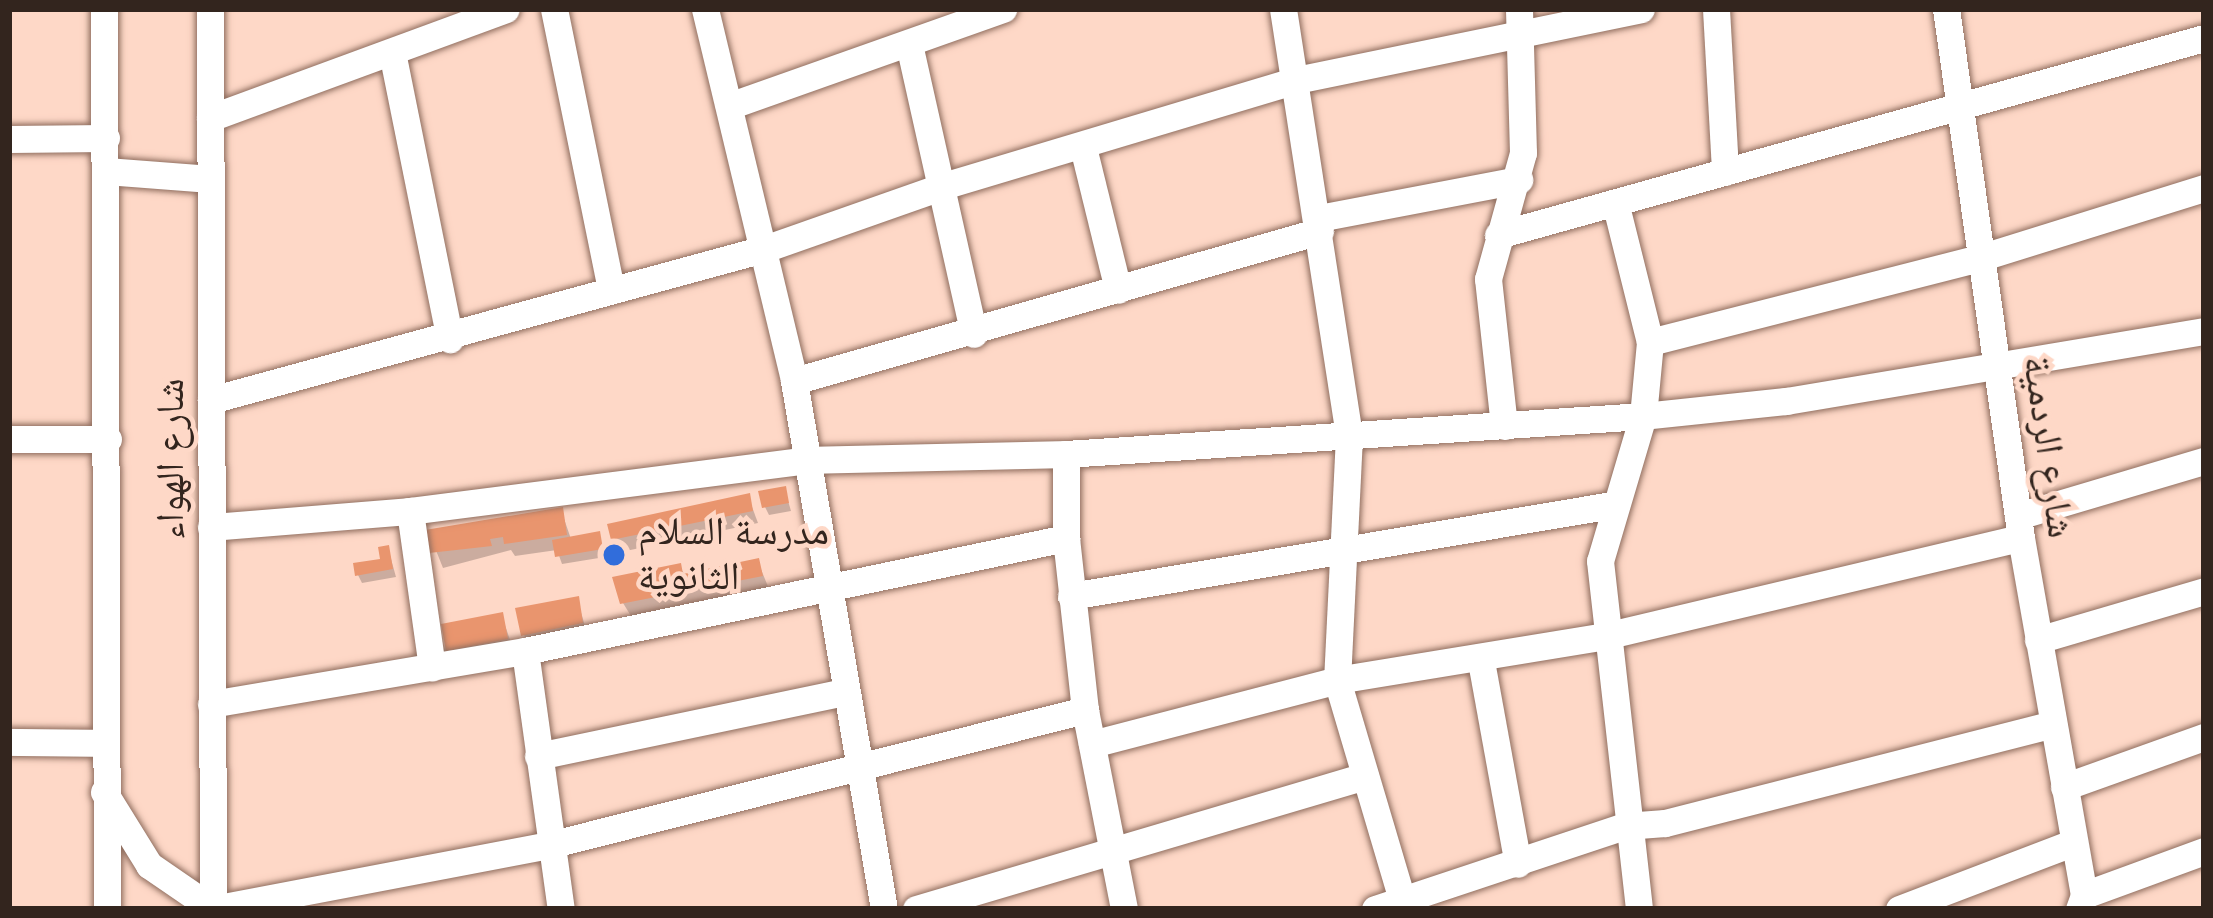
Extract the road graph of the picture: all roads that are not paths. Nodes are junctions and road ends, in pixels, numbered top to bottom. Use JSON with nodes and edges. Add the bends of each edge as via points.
{"nodes":[{"id":1,"x":104,"y":9,"type":"edge"},
{"id":2,"x":210,"y":9,"type":"edge"},
{"id":3,"x":506,"y":9,"type":"edge"},
{"id":4,"x":554,"y":9,"type":"edge"},
{"id":5,"x":705,"y":9,"type":"edge"},
{"id":6,"x":1003,"y":9,"type":"edge"},
{"id":7,"x":1283,"y":9,"type":"edge"},
{"id":8,"x":1519,"y":9,"type":"edge"},
{"id":9,"x":1641,"y":9,"type":"edge"},
{"id":10,"x":1716,"y":9,"type":"edge"},
{"id":11,"x":1946,"y":9,"type":"edge"},
{"id":12,"x":1525,"y":38,"type":"junction"},
{"id":13,"x":2204,"y":38,"type":"edge"},
{"id":14,"x":909,"y":44,"type":"junction"},
{"id":15,"x":393,"y":57,"type":"junction"},
{"id":16,"x":1296,"y":80,"type":"junction"},
{"id":17,"x":729,"y":106,"type":"junction"},
{"id":18,"x":1958,"y":108,"type":"junction"},
{"id":19,"x":210,"y":118,"type":"junction"},
{"id":20,"x":106,"y":138,"type":"junction"},
{"id":21,"x":9,"y":139,"type":"edge"},
{"id":22,"x":1083,"y":147,"type":"junction"},
{"id":23,"x":106,"y":171,"type":"junction"},
{"id":24,"x":1726,"y":172,"type":"junction"},
{"id":25,"x":211,"y":179,"type":"junction"},
{"id":26,"x":1519,"y":180,"type":"junction"},
{"id":27,"x":943,"y":186,"type":"junction"},
{"id":28,"x":2204,"y":188,"type":"edge"},
{"id":29,"x":1616,"y":206,"type":"junction"},
{"id":30,"x":1320,"y":225,"type":"junction"},
{"id":31,"x":1498,"y":236,"type":"junction"},
{"id":32,"x":767,"y":248,"type":"junction"},
{"id":33,"x":1979,"y":258,"type":"junction"},
{"id":34,"x":611,"y":290,"type":"junction"},
{"id":35,"x":1118,"y":290,"type":"junction"},
{"id":36,"x":2204,"y":331,"type":"edge"},
{"id":37,"x":974,"y":334,"type":"junction"},
{"id":38,"x":450,"y":339,"type":"junction"},
{"id":39,"x":1650,"y":342,"type":"junction"},
{"id":40,"x":1998,"y":366,"type":"junction"},
{"id":41,"x":794,"y":381,"type":"junction"},
{"id":42,"x":211,"y":400,"type":"junction"},
{"id":43,"x":1643,"y":416,"type":"junction"},
{"id":44,"x":1504,"y":426,"type":"junction"},
{"id":45,"x":1349,"y":436,"type":"junction"},
{"id":46,"x":9,"y":439,"type":"edge"},
{"id":47,"x":108,"y":439,"type":"junction"},
{"id":48,"x":1066,"y":454,"type":"junction"},
{"id":49,"x":806,"y":460,"type":"junction"},
{"id":50,"x":2204,"y":461,"type":"edge"},
{"id":51,"x":1612,"y":505,"type":"junction"},
{"id":52,"x":410,"y":511,"type":"junction"},
{"id":53,"x":211,"y":527,"type":"junction"},
{"id":54,"x":2020,"y":527,"type":"junction"},
{"id":55,"x":1066,"y":538,"type":"junction"},
{"id":56,"x":1339,"y":553,"type":"junction"},
{"id":57,"x":2204,"y":591,"type":"edge"},
{"id":58,"x":829,"y":592,"type":"junction"},
{"id":59,"x":1071,"y":596,"type":"junction"},
{"id":60,"x":1605,"y":636,"type":"junction"},
{"id":61,"x":2038,"y":640,"type":"junction"},
{"id":62,"x":525,"y":651,"type":"junction"},
{"id":63,"x":1481,"y":661,"type":"junction"},
{"id":64,"x":432,"y":667,"type":"junction"},
{"id":65,"x":1337,"y":680,"type":"junction"},
{"id":66,"x":845,"y":692,"type":"junction"},
{"id":67,"x":211,"y":704,"type":"junction"},
{"id":68,"x":1085,"y":710,"type":"junction"},
{"id":69,"x":2052,"y":724,"type":"junction"},
{"id":70,"x":2204,"y":737,"type":"edge"},
{"id":71,"x":9,"y":742,"type":"edge"},
{"id":72,"x":102,"y":743,"type":"junction"},
{"id":73,"x":1092,"y":744,"type":"junction"},
{"id":74,"x":538,"y":756,"type":"junction"},
{"id":75,"x":856,"y":772,"type":"junction"},
{"id":76,"x":1365,"y":776,"type":"junction"},
{"id":77,"x":2064,"y":787,"type":"junction"},
{"id":78,"x":104,"y":792,"type":"junction"},
{"id":79,"x":1624,"y":826,"type":"junction"},
{"id":80,"x":2074,"y":842,"type":"junction"},
{"id":81,"x":549,"y":845,"type":"junction"},
{"id":82,"x":2204,"y":851,"type":"edge"},
{"id":83,"x":1110,"y":857,"type":"junction"},
{"id":84,"x":1518,"y":864,"type":"junction"},
{"id":85,"x":2082,"y":902,"type":"edge"},
{"id":86,"x":1404,"y":905,"type":"edge"},
{"id":87,"x":925,"y":908,"type":"edge"},
{"id":88,"x":107,"y":909,"type":"edge"},
{"id":89,"x":213,"y":909,"type":"edge"},
{"id":90,"x":561,"y":909,"type":"edge"},
{"id":91,"x":884,"y":909,"type":"edge"},
{"id":92,"x":1124,"y":909,"type":"edge"},
{"id":93,"x":1375,"y":909,"type":"edge"},
{"id":94,"x":1640,"y":909,"type":"edge"},
{"id":95,"x":1898,"y":909,"type":"edge"}],
"edges":[{"from":1,"to":20,"type":"street"},
{"from":2,"to":19,"type":"street","name":"شارع الهواء"},
{"from":3,"to":15,"type":"street"},
{"from":4,"to":34,"type":"street"},
{"from":5,"to":17,"type":"street"},
{"from":6,"to":14,"type":"street"},
{"from":7,"to":16,"type":"street"},
{"from":8,"to":12,"type":"street"},
{"from":9,"to":12,"type":"street"},
{"from":10,"to":24,"type":"street"},
{"from":11,"to":18,"type":"street","name":"شارع الردمية"},
{"from":12,"to":16,"type":"street"},
{"from":12,"to":26,"type":"street"},
{"from":13,"to":18,"type":"street"},
{"from":14,"to":17,"type":"street"},
{"from":14,"to":27,"type":"street"},
{"from":15,"to":19,"type":"street"},
{"from":15,"to":38,"type":"street"},
{"from":16,"to":22,"type":"street"},
{"from":16,"to":30,"type":"street"},
{"from":17,"to":32,"type":"street"},
{"from":18,"to":24,"type":"street"},
{"from":18,"to":33,"type":"street","name":"شارع الردمية"},
{"from":19,"to":25,"type":"street","name":"شارع الهواء"},
{"from":20,"to":21,"type":"street"},
{"from":20,"to":23,"type":"street"},
{"from":22,"to":27,"type":"street"},
{"from":22,"to":35,"type":"street"},
{"from":23,"to":25,"type":"street"},
{"from":23,"to":47,"type":"street"},
{"from":24,"to":29,"type":"street"},
{"from":25,"to":42,"type":"street","name":"شارع الهواء"},
{"from":26,"to":30,"type":"street"},
{"from":26,"to":31,"type":"street"},
{"from":27,"to":32,"type":"street"},
{"from":27,"to":37,"type":"street"},
{"from":28,"to":33,"type":"street"},
{"from":29,"to":31,"type":"street"},
{"from":29,"to":39,"type":"street"},
{"from":30,"to":35,"type":"street"},
{"from":30,"to":45,"type":"street"},
{"from":31,"to":44,"type":"street","via":[[1488,279]]},
{"from":32,"to":34,"type":"street"},
{"from":32,"to":41,"type":"street"},
{"from":33,"to":39,"type":"street"},
{"from":33,"to":40,"type":"street","name":"شارع الردمية"},
{"from":34,"to":38,"type":"street"},
{"from":35,"to":37,"type":"street"},
{"from":36,"to":40,"type":"street"},
{"from":37,"to":41,"type":"street"},
{"from":38,"to":42,"type":"street"},
{"from":39,"to":43,"type":"street"},
{"from":40,"to":43,"type":"street"},
{"from":40,"to":54,"type":"street","name":"شارع الردمية"},
{"from":41,"to":49,"type":"street"},
{"from":42,"to":53,"type":"street","name":"شارع الهواء"},
{"from":43,"to":44,"type":"street"},
{"from":43,"to":51,"type":"street"},
{"from":44,"to":45,"type":"street"},
{"from":45,"to":48,"type":"street"},
{"from":45,"to":56,"type":"street"},
{"from":46,"to":47,"type":"street"},
{"from":47,"to":72,"type":"street"},
{"from":48,"to":49,"type":"street"},
{"from":48,"to":55,"type":"street"},
{"from":49,"to":52,"type":"street"},
{"from":49,"to":58,"type":"street"},
{"from":50,"to":54,"type":"street"},
{"from":51,"to":56,"type":"street"},
{"from":51,"to":60,"type":"street","via":[[1600,561]]},
{"from":52,"to":53,"type":"street"},
{"from":52,"to":64,"type":"street"},
{"from":53,"to":67,"type":"street","name":"شارع الهواء"},
{"from":54,"to":60,"type":"street"},
{"from":54,"to":61,"type":"street","name":"شارع الردمية"},
{"from":55,"to":58,"type":"street"},
{"from":55,"to":59,"type":"street"},
{"from":56,"to":59,"type":"street"},
{"from":56,"to":65,"type":"street"},
{"from":57,"to":61,"type":"street"},
{"from":58,"to":62,"type":"street"},
{"from":58,"to":66,"type":"street"},
{"from":59,"to":68,"type":"street"},
{"from":60,"to":63,"type":"street"},
{"from":60,"to":79,"type":"street"},
{"from":61,"to":69,"type":"street","name":"شارع الردمية"},
{"from":62,"to":64,"type":"street"},
{"from":62,"to":74,"type":"street"},
{"from":63,"to":65,"type":"street"},
{"from":63,"to":84,"type":"street"},
{"from":64,"to":67,"type":"street"},
{"from":65,"to":73,"type":"street"},
{"from":65,"to":76,"type":"street"},
{"from":66,"to":74,"type":"street"},
{"from":66,"to":75,"type":"street"},
{"from":67,"to":89,"type":"street","name":"شارع الهواء"},
{"from":68,"to":73,"type":"street"},
{"from":68,"to":75,"type":"street"},
{"from":69,"to":77,"type":"street","name":"شارع الردمية"},
{"from":69,"to":79,"type":"street","via":[[1665,823]]},
{"from":70,"to":77,"type":"street"},
{"from":71,"to":72,"type":"street"},
{"from":72,"to":78,"type":"street"},
{"from":73,"to":83,"type":"street"},
{"from":74,"to":81,"type":"street"},
{"from":75,"to":81,"type":"street"},
{"from":75,"to":91,"type":"street"},
{"from":76,"to":83,"type":"street"},
{"from":76,"to":86,"type":"street"},
{"from":77,"to":80,"type":"street","name":"شارع الردمية"},
{"from":78,"to":88,"type":"street"},
{"from":78,"to":89,"type":"street","via":[[149,865]]},
{"from":79,"to":84,"type":"street"},
{"from":79,"to":94,"type":"street"},
{"from":80,"to":85,"type":"street","name":"شارع الردمية"},
{"from":80,"to":95,"type":"street"},
{"from":81,"to":89,"type":"street"},
{"from":81,"to":90,"type":"street"},
{"from":82,"to":85,"type":"street"},
{"from":83,"to":87,"type":"street"},
{"from":83,"to":92,"type":"street"},
{"from":84,"to":86,"type":"street"},
{"from":86,"to":93,"type":"street"}]}
